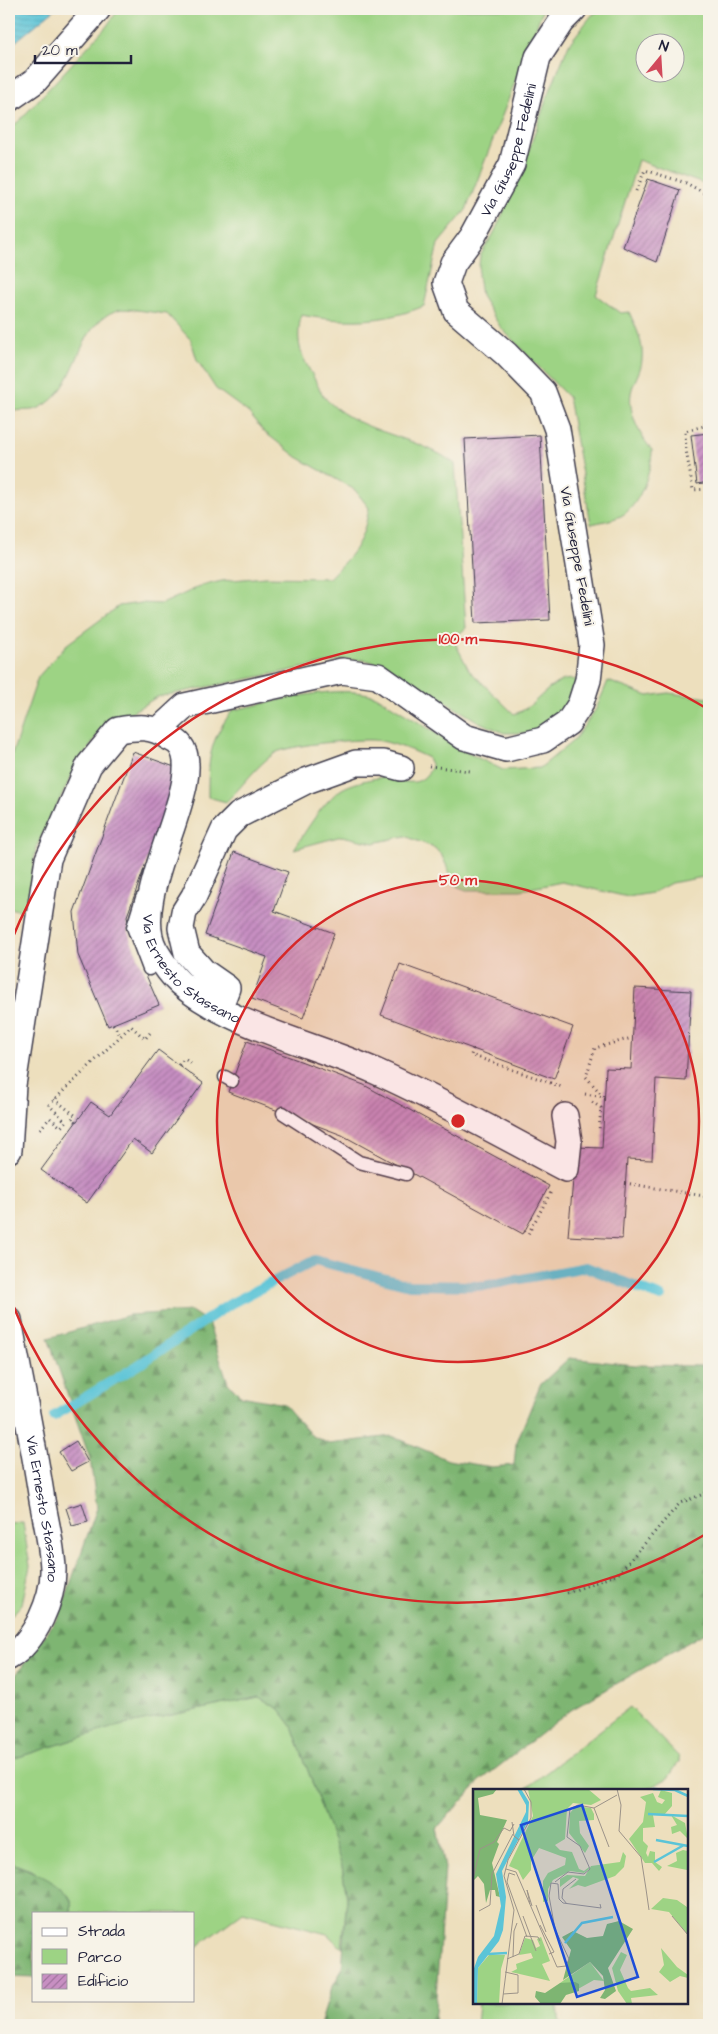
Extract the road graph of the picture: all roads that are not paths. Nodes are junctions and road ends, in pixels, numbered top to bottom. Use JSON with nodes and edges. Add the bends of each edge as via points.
{"nodes":[{"id":1,"x":98,"y":9,"type":"edge"},
{"id":2,"x":574,"y":9,"type":"edge"},
{"id":3,"x":9,"y":99,"type":"edge"},
{"id":4,"x":159,"y":730,"type":"junction"},
{"id":5,"x":185,"y":760,"type":"junction"},
{"id":6,"x":401,"y":768,"type":"dead end"},
{"id":7,"x":149,"y":968,"type":"dead end"},
{"id":8,"x":219,"y":1009,"type":"junction"},
{"id":9,"x":283,"y":1113,"type":"dead end"},
{"id":10,"x":564,"y":1116,"type":"dead end"},
{"id":11,"x":9,"y":1150,"type":"edge"},
{"id":12,"x":406,"y":1174,"type":"dead end"},
{"id":13,"x":9,"y":1320,"type":"edge"},
{"id":14,"x":9,"y":1658,"type":"edge"}],
"edges":[{"from":1,"to":3,"type":"street","via":[[35,81]]},
{"from":2,"to":4,"type":"street","name":"Via Giuseppe Fedelini","via":[[561,22],[538,57],[512,164],[473,236],[453,262],[446,283],[456,311],[506,354],[543,392],[557,430],[592,645],[588,680],[580,705],[568,723],[543,740],[506,749],[464,737],[378,676],[342,671],[185,706]]},
{"from":4,"to":5,"type":"street","via":[[181,746]]},
{"from":4,"to":11,"type":"street","via":[[140,726],[118,730],[89,765],[48,859],[13,1085]]},
{"from":5,"to":7,"type":"lane","via":[[133,927]]},
{"from":5,"to":8,"type":"street","name":"Via Ernesto Stassano","via":[[184,792],[155,879],[148,919],[154,948],[179,982]]},
{"from":6,"to":8,"type":"street","via":[[382,763],[356,763],[306,781],[239,815],[224,830],[184,912],[181,928],[186,953],[204,972],[227,988]]},
{"from":8,"to":10,"type":"street","name":"Via Ernesto Stassano","via":[[375,1071],[566,1169],[569,1141]]},
{"from":9,"to":12,"type":"lane","via":[[359,1162]]},
{"from":13,"to":14,"type":"street","name":"Via Ernesto Stassano","via":[[53,1569],[49,1597],[34,1629]]}]}
